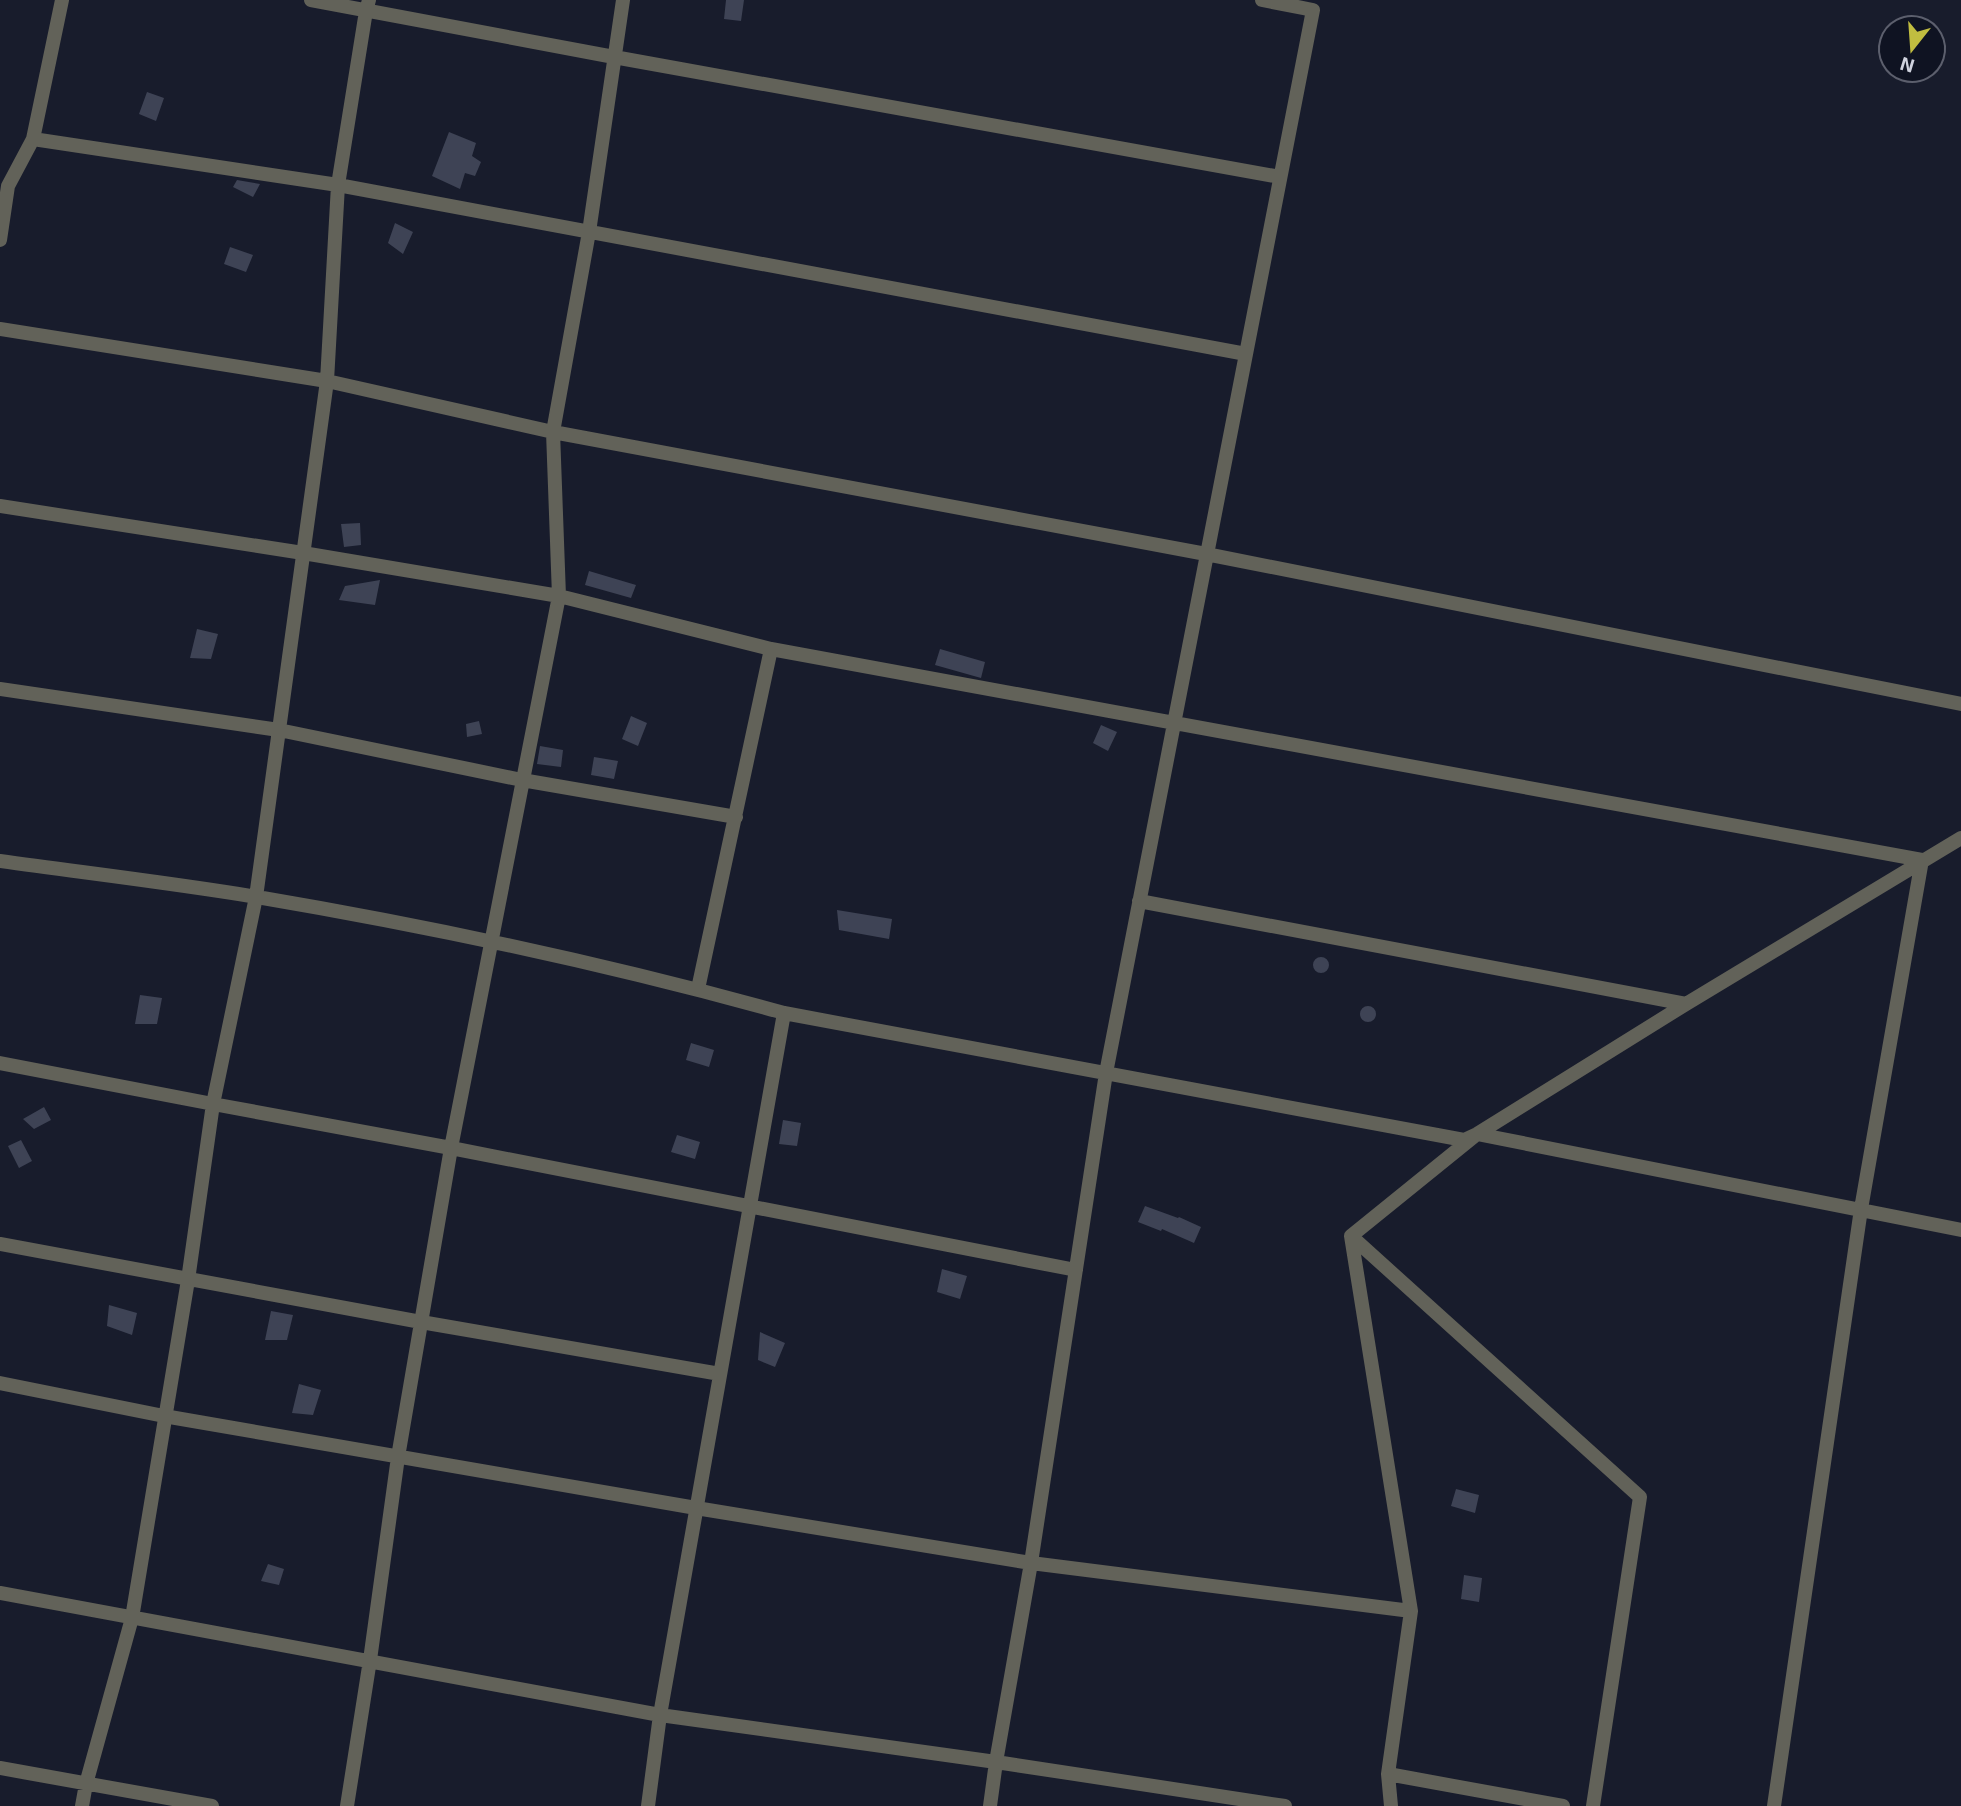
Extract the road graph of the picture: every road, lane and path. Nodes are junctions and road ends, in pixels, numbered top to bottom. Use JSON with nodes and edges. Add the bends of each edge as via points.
{"nodes":[{"id":1,"x":62,"y":0,"type":"edge"},
{"id":2,"x":311,"y":0,"type":"edge"},
{"id":3,"x":623,"y":0,"type":"edge"},
{"id":4,"x":1262,"y":0,"type":"edge"},
{"id":5,"x":367,"y":5,"type":"edge"},
{"id":6,"x":614,"y":57,"type":"junction"},
{"id":7,"x":33,"y":139,"type":"junction"},
{"id":8,"x":1280,"y":177,"type":"junction"},
{"id":9,"x":4,"y":184,"type":"edge"},
{"id":10,"x":338,"y":185,"type":"junction"},
{"id":11,"x":589,"y":232,"type":"junction"},
{"id":12,"x":0,"y":240,"type":"edge"},
{"id":13,"x":0,"y":328,"type":"edge"},
{"id":14,"x":1246,"y":354,"type":"junction"},
{"id":15,"x":327,"y":381,"type":"junction"},
{"id":16,"x":553,"y":432,"type":"junction"},
{"id":17,"x":0,"y":506,"type":"edge"},
{"id":18,"x":303,"y":553,"type":"junction"},
{"id":19,"x":1206,"y":554,"type":"junction"},
{"id":20,"x":559,"y":596,"type":"junction"},
{"id":21,"x":771,"y":649,"type":"junction"},
{"id":22,"x":0,"y":688,"type":"edge"},
{"id":23,"x":1961,"y":704,"type":"edge"},
{"id":24,"x":1173,"y":723,"type":"junction"},
{"id":25,"x":279,"y":730,"type":"junction"},
{"id":26,"x":522,"y":780,"type":"junction"},
{"id":27,"x":736,"y":817,"type":"junction"},
{"id":28,"x":1961,"y":838,"type":"edge"},
{"id":29,"x":1922,"y":860,"type":"junction"},
{"id":30,"x":0,"y":861,"type":"edge"},
{"id":31,"x":256,"y":897,"type":"junction"},
{"id":32,"x":1139,"y":901,"type":"junction"},
{"id":33,"x":490,"y":941,"type":"junction"},
{"id":34,"x":698,"y":989,"type":"junction"},
{"id":35,"x":1686,"y":1004,"type":"junction"},
{"id":36,"x":784,"y":1013,"type":"junction"},
{"id":37,"x":0,"y":1063,"type":"edge"},
{"id":38,"x":1106,"y":1073,"type":"junction"},
{"id":39,"x":213,"y":1104,"type":"junction"},
{"id":40,"x":1477,"y":1134,"type":"junction"},
{"id":41,"x":451,"y":1148,"type":"junction"},
{"id":42,"x":751,"y":1207,"type":"junction"},
{"id":43,"x":1861,"y":1209,"type":"junction"},
{"id":44,"x":1961,"y":1230,"type":"edge"},
{"id":45,"x":1351,"y":1236,"type":"junction"},
{"id":46,"x":0,"y":1244,"type":"edge"},
{"id":47,"x":1076,"y":1270,"type":"junction"},
{"id":48,"x":188,"y":1280,"type":"junction"},
{"id":49,"x":421,"y":1322,"type":"junction"},
{"id":50,"x":720,"y":1374,"type":"junction"},
{"id":51,"x":0,"y":1383,"type":"edge"},
{"id":52,"x":164,"y":1416,"type":"junction"},
{"id":53,"x":398,"y":1457,"type":"junction"},
{"id":54,"x":696,"y":1508,"type":"junction"},
{"id":55,"x":1031,"y":1563,"type":"junction"},
{"id":56,"x":0,"y":1593,"type":"edge"},
{"id":57,"x":1411,"y":1611,"type":"junction"},
{"id":58,"x":132,"y":1618,"type":"junction"},
{"id":59,"x":370,"y":1660,"type":"junction"},
{"id":60,"x":660,"y":1715,"type":"junction"},
{"id":61,"x":996,"y":1762,"type":"junction"},
{"id":62,"x":0,"y":1768,"type":"edge"},
{"id":63,"x":1388,"y":1774,"type":"junction"},
{"id":64,"x":86,"y":1784,"type":"junction"},
{"id":65,"x":82,"y":1806,"type":"edge"},
{"id":66,"x":212,"y":1806,"type":"edge"},
{"id":67,"x":347,"y":1806,"type":"edge"},
{"id":68,"x":648,"y":1806,"type":"edge"},
{"id":69,"x":990,"y":1806,"type":"edge"},
{"id":70,"x":1284,"y":1806,"type":"edge"},
{"id":71,"x":1391,"y":1806,"type":"edge"},
{"id":72,"x":1563,"y":1806,"type":"edge"},
{"id":73,"x":1593,"y":1806,"type":"edge"},
{"id":74,"x":1774,"y":1806,"type":"edge"}],
"edges":[{"from":1,"to":7,"type":"street"},
{"from":2,"to":5,"type":"street"},
{"from":3,"to":6,"type":"street"},
{"from":4,"to":8,"type":"street","via":[[1313,10]]},
{"from":5,"to":6,"type":"street"},
{"from":5,"to":10,"type":"street"},
{"from":6,"to":8,"type":"street"},
{"from":6,"to":11,"type":"street"},
{"from":7,"to":9,"type":"street"},
{"from":7,"to":10,"type":"street"},
{"from":8,"to":14,"type":"street"},
{"from":9,"to":12,"type":"street"},
{"from":10,"to":11,"type":"street"},
{"from":10,"to":15,"type":"street"},
{"from":11,"to":14,"type":"street"},
{"from":11,"to":16,"type":"street"},
{"from":13,"to":15,"type":"street"},
{"from":14,"to":19,"type":"street"},
{"from":15,"to":16,"type":"street"},
{"from":15,"to":18,"type":"street"},
{"from":16,"to":19,"type":"street"},
{"from":16,"to":20,"type":"street"},
{"from":17,"to":18,"type":"street"},
{"from":18,"to":20,"type":"street"},
{"from":18,"to":25,"type":"street"},
{"from":19,"to":23,"type":"street"},
{"from":19,"to":24,"type":"street"},
{"from":20,"to":21,"type":"street"},
{"from":20,"to":26,"type":"street"},
{"from":21,"to":24,"type":"street"},
{"from":21,"to":27,"type":"street"},
{"from":22,"to":25,"type":"street"},
{"from":24,"to":29,"type":"street"},
{"from":24,"to":32,"type":"street"},
{"from":25,"to":26,"type":"street"},
{"from":25,"to":31,"type":"street"},
{"from":26,"to":27,"type":"street"},
{"from":26,"to":33,"type":"street"},
{"from":27,"to":34,"type":"street"},
{"from":28,"to":29,"type":"street"},
{"from":29,"to":35,"type":"street"},
{"from":29,"to":43,"type":"street"},
{"from":30,"to":31,"type":"street"},
{"from":31,"to":33,"type":"street"},
{"from":31,"to":39,"type":"street"},
{"from":32,"to":35,"type":"street"},
{"from":32,"to":38,"type":"street"},
{"from":33,"to":34,"type":"street"},
{"from":33,"to":41,"type":"street"},
{"from":34,"to":36,"type":"street"},
{"from":35,"to":40,"type":"street"},
{"from":36,"to":38,"type":"street"},
{"from":36,"to":42,"type":"street"},
{"from":37,"to":39,"type":"street"},
{"from":38,"to":40,"type":"street","via":[[1464,1140]]},
{"from":38,"to":47,"type":"street"},
{"from":39,"to":41,"type":"street"},
{"from":39,"to":48,"type":"street"},
{"from":40,"to":43,"type":"street"},
{"from":40,"to":45,"type":"street"},
{"from":41,"to":42,"type":"street"},
{"from":41,"to":49,"type":"street"},
{"from":42,"to":47,"type":"street"},
{"from":42,"to":50,"type":"street"},
{"from":43,"to":44,"type":"street"},
{"from":43,"to":74,"type":"street"},
{"from":45,"to":57,"type":"street"},
{"from":45,"to":73,"type":"street","via":[[1640,1497]]},
{"from":46,"to":48,"type":"street"},
{"from":47,"to":55,"type":"street"},
{"from":48,"to":49,"type":"street"},
{"from":48,"to":52,"type":"street"},
{"from":49,"to":50,"type":"street"},
{"from":49,"to":53,"type":"street"},
{"from":50,"to":54,"type":"street"},
{"from":51,"to":52,"type":"street"},
{"from":52,"to":53,"type":"street"},
{"from":52,"to":58,"type":"street"},
{"from":53,"to":54,"type":"street"},
{"from":53,"to":59,"type":"street"},
{"from":54,"to":55,"type":"street"},
{"from":54,"to":60,"type":"street"},
{"from":55,"to":57,"type":"street"},
{"from":55,"to":61,"type":"street"},
{"from":56,"to":58,"type":"street"},
{"from":57,"to":63,"type":"street"},
{"from":58,"to":59,"type":"street"},
{"from":58,"to":64,"type":"street"},
{"from":59,"to":60,"type":"street"},
{"from":59,"to":67,"type":"street"},
{"from":60,"to":61,"type":"street"},
{"from":60,"to":68,"type":"street"},
{"from":61,"to":69,"type":"street"},
{"from":61,"to":70,"type":"street"},
{"from":62,"to":64,"type":"street"},
{"from":63,"to":71,"type":"street"},
{"from":63,"to":72,"type":"street"},
{"from":64,"to":65,"type":"street"},
{"from":64,"to":66,"type":"street"}]}
